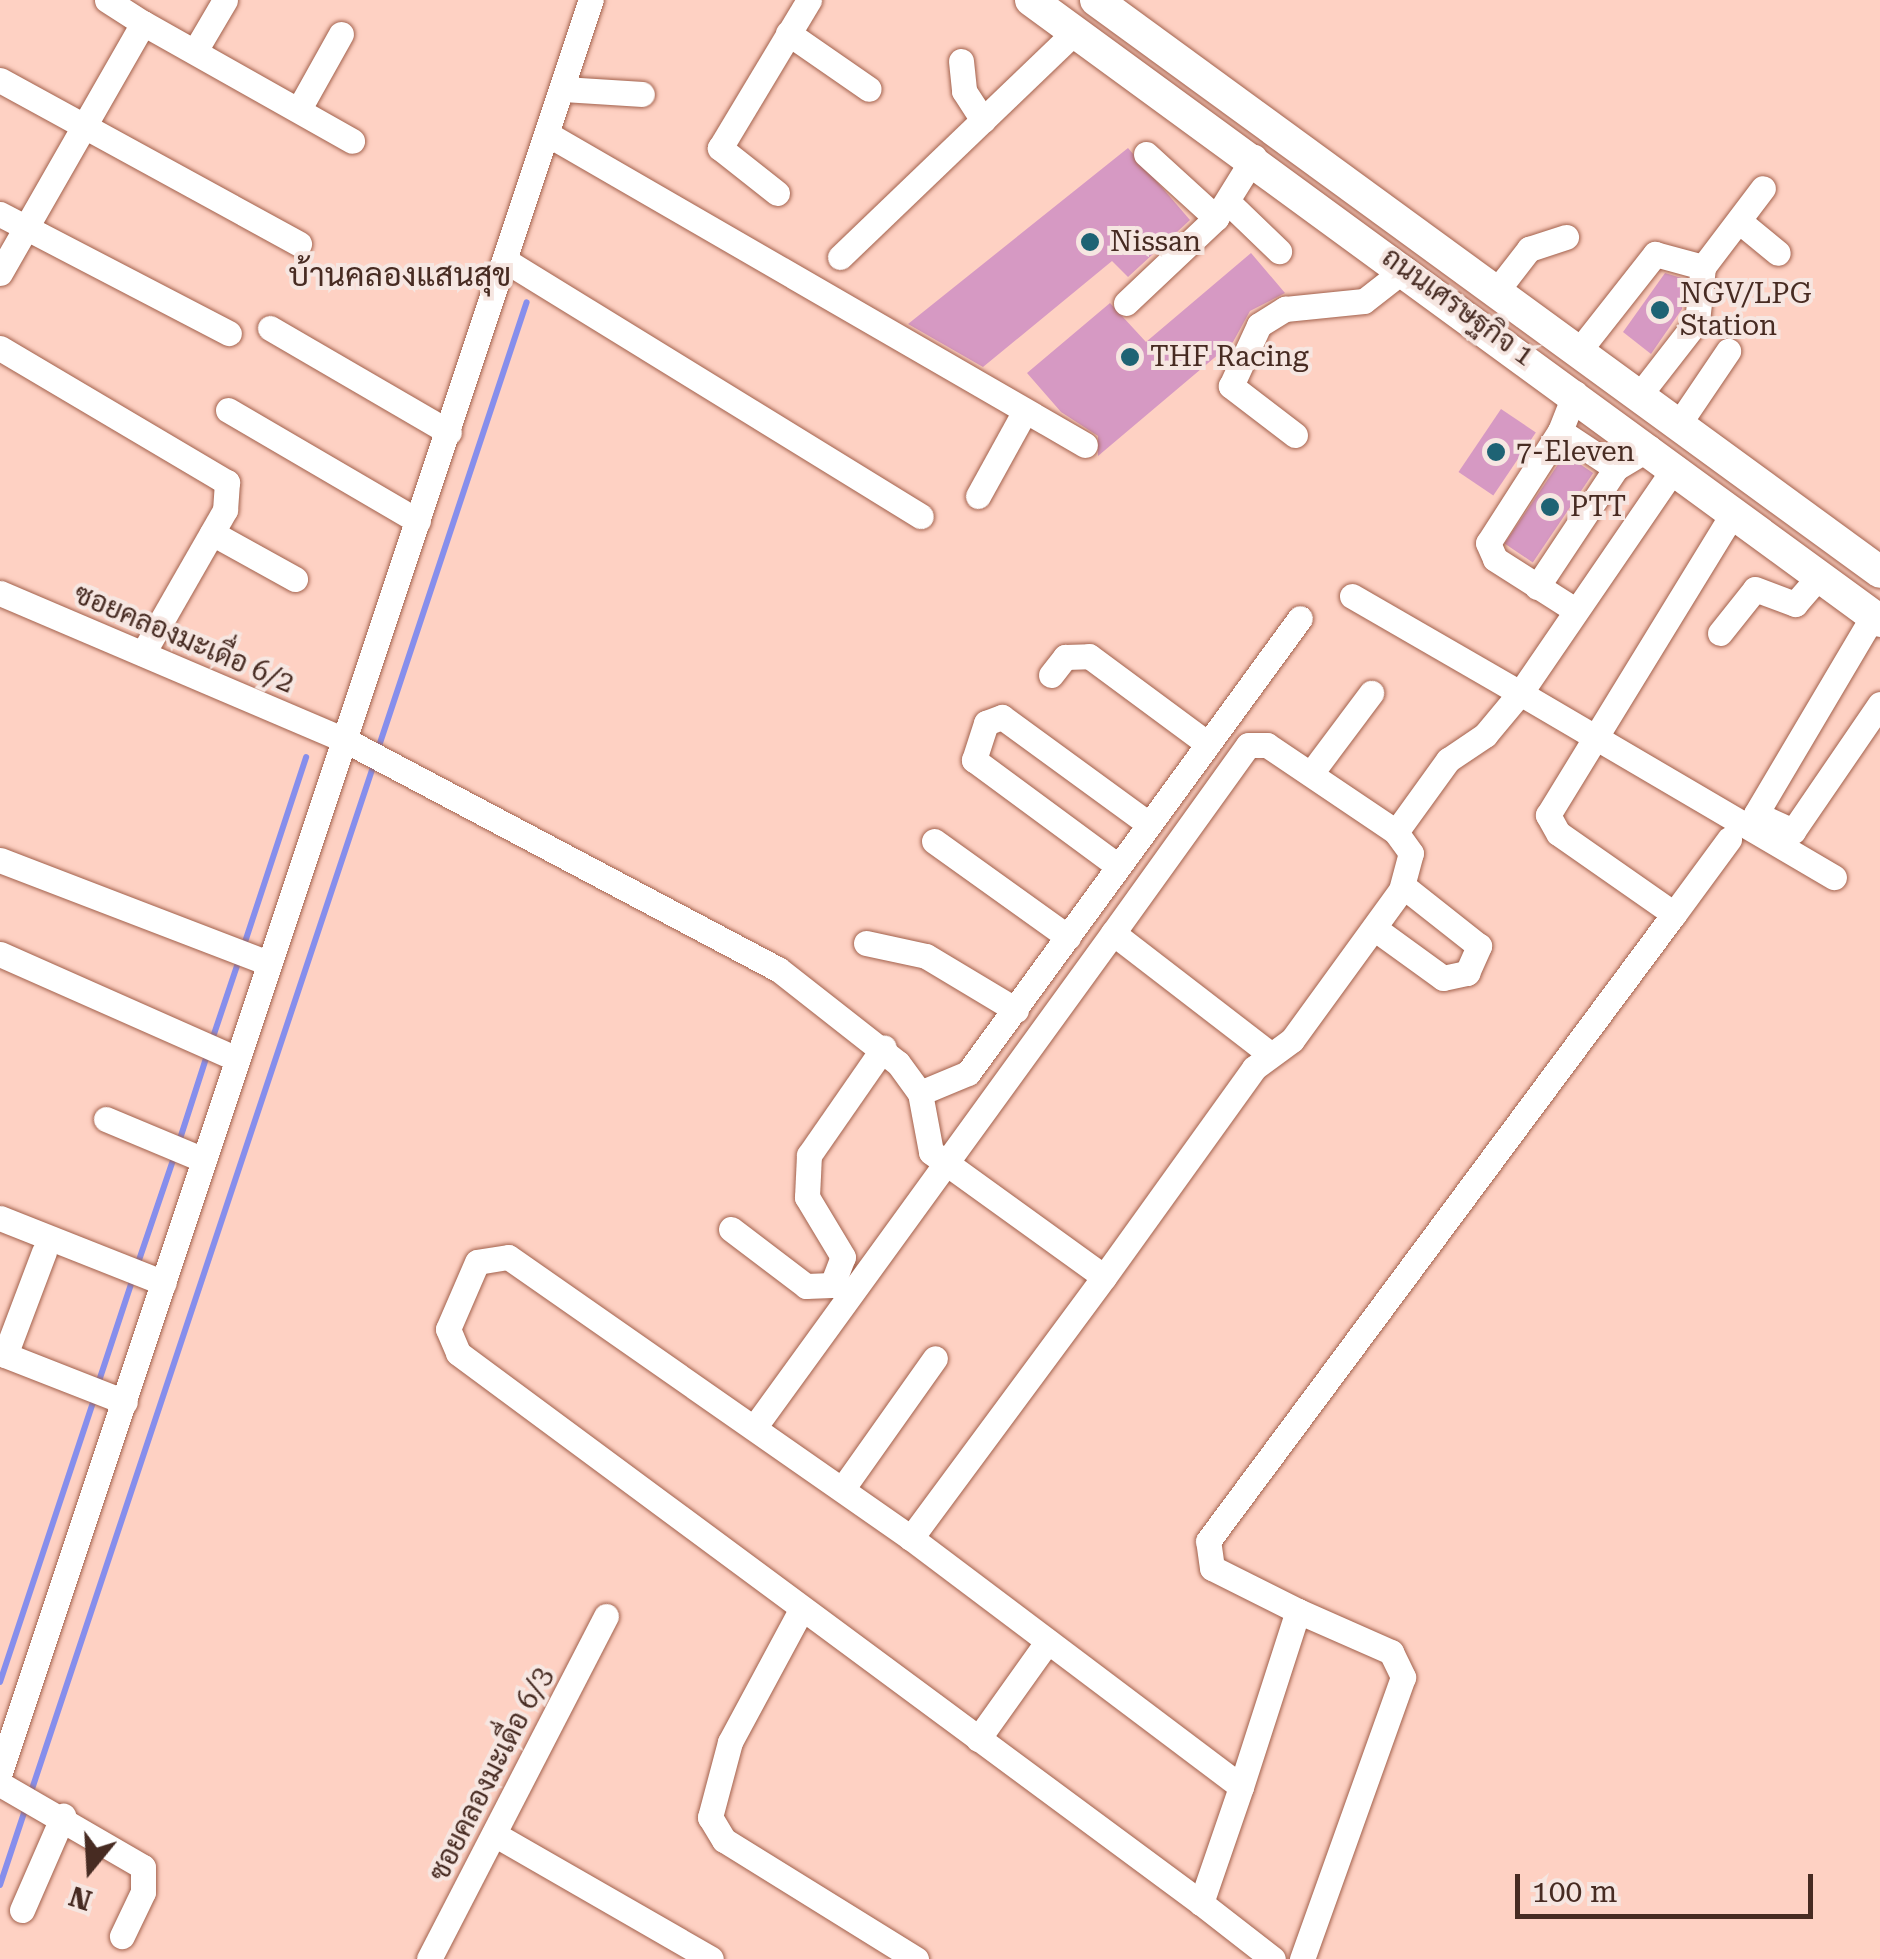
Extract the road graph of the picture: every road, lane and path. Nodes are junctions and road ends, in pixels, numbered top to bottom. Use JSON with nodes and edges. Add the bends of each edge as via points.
{"nodes":[{"id":1,"x":108,"y":0,"type":"edge"},
{"id":2,"x":224,"y":0,"type":"edge"},
{"id":3,"x":591,"y":0,"type":"edge"},
{"id":4,"x":810,"y":0,"type":"edge"},
{"id":5,"x":1096,"y":0,"type":"edge"},
{"id":6,"x":1054,"y":11,"type":"edge"},
{"id":7,"x":143,"y":23,"type":"junction"},
{"id":8,"x":788,"y":33,"type":"junction"},
{"id":9,"x":341,"y":34,"type":"dead end"},
{"id":10,"x":194,"y":52,"type":"junction"},
{"id":11,"x":961,"y":61,"type":"dead end"},
{"id":12,"x":0,"y":80,"type":"edge"},
{"id":13,"x":564,"y":89,"type":"junction"},
{"id":14,"x":869,"y":89,"type":"dead end"},
{"id":15,"x":642,"y":94,"type":"dead end"},
{"id":16,"x":299,"y":109,"type":"junction"},
{"id":17,"x":983,"y":120,"type":"junction"},
{"id":18,"x":83,"y":126,"type":"junction"},
{"id":19,"x":549,"y":136,"type":"junction"},
{"id":20,"x":352,"y":141,"type":"dead end"},
{"id":21,"x":1146,"y":154,"type":"dead end"},
{"id":22,"x":1254,"y":157,"type":"junction"},
{"id":23,"x":1763,"y":188,"type":"dead end"},
{"id":24,"x":777,"y":192,"type":"dead end"},
{"id":25,"x":1222,"y":210,"type":"junction"},
{"id":26,"x":0,"y":214,"type":"edge"},
{"id":27,"x":1738,"y":221,"type":"junction"},
{"id":28,"x":26,"y":227,"type":"junction"},
{"id":29,"x":1566,"y":236,"type":"dead end"},
{"id":30,"x":298,"y":244,"type":"dead end"},
{"id":31,"x":1280,"y":251,"type":"dead end"},
{"id":32,"x":1778,"y":253,"type":"dead end"},
{"id":33,"x":840,"y":257,"type":"dead end"},
{"id":34,"x":506,"y":261,"type":"junction"},
{"id":35,"x":1703,"y":267,"type":"junction"},
{"id":36,"x":1405,"y":269,"type":"junction"},
{"id":37,"x":0,"y":274,"type":"edge"},
{"id":38,"x":1498,"y":289,"type":"junction"},
{"id":39,"x":1126,"y":303,"type":"dead end"},
{"id":40,"x":270,"y":328,"type":"dead end"},
{"id":41,"x":229,"y":334,"type":"dead end"},
{"id":42,"x":0,"y":348,"type":"edge"},
{"id":43,"x":1581,"y":348,"type":"junction"},
{"id":44,"x":1728,"y":351,"type":"dead end"},
{"id":45,"x":1574,"y":393,"type":"junction"},
{"id":46,"x":1641,"y":393,"type":"junction"},
{"id":47,"x":228,"y":410,"type":"dead end"},
{"id":48,"x":1025,"y":411,"type":"junction"},
{"id":49,"x":1680,"y":422,"type":"junction"},
{"id":50,"x":1560,"y":431,"type":"junction"},
{"id":51,"x":449,"y":432,"type":"junction"},
{"id":52,"x":1295,"y":435,"type":"dead end"},
{"id":53,"x":1085,"y":445,"type":"dead end"},
{"id":54,"x":1662,"y":457,"type":"junction"},
{"id":55,"x":1616,"y":468,"type":"junction"},
{"id":56,"x":978,"y":496,"type":"dead end"},
{"id":57,"x":1734,"y":512,"type":"junction"},
{"id":58,"x":921,"y":516,"type":"dead end"},
{"id":59,"x":418,"y":521,"type":"junction"},
{"id":60,"x":212,"y":533,"type":"junction"},
{"id":61,"x":1876,"y":561,"type":"edge"},
{"id":62,"x":1820,"y":576,"type":"junction"},
{"id":63,"x":294,"y":579,"type":"dead end"},
{"id":64,"x":1537,"y":587,"type":"junction"},
{"id":65,"x":0,"y":593,"type":"edge"},
{"id":66,"x":1352,"y":596,"type":"dead end"},
{"id":67,"x":1575,"y":610,"type":"junction"},
{"id":68,"x":1300,"y":618,"type":"dead end"},
{"id":69,"x":1877,"y":618,"type":"edge"},
{"id":70,"x":1720,"y":632,"type":"dead end"},
{"id":71,"x":143,"y":653,"type":"junction"},
{"id":72,"x":1051,"y":675,"type":"dead end"},
{"id":73,"x":1371,"y":692,"type":"dead end"},
{"id":74,"x":1520,"y":692,"type":"junction"},
{"id":75,"x":1880,"y":704,"type":"edge"},
{"id":76,"x":1591,"y":738,"type":"junction"},
{"id":77,"x":345,"y":740,"type":"junction"},
{"id":78,"x":1208,"y":744,"type":"junction"},
{"id":79,"x":1312,"y":772,"type":"junction"},
{"id":80,"x":1149,"y":824,"type":"junction"},
{"id":81,"x":1744,"y":827,"type":"junction"},
{"id":82,"x":1396,"y":832,"type":"junction"},
{"id":83,"x":934,"y":841,"type":"dead end"},
{"id":84,"x":0,"y":860,"type":"edge"},
{"id":85,"x":1118,"y":866,"type":"junction"},
{"id":86,"x":1834,"y":877,"type":"dead end"},
{"id":87,"x":1403,"y":886,"type":"junction"},
{"id":88,"x":1674,"y":914,"type":"junction"},
{"id":89,"x":1374,"y":928,"type":"junction"},
{"id":90,"x":1113,"y":933,"type":"junction"},
{"id":91,"x":1068,"y":937,"type":"junction"},
{"id":92,"x":866,"y":943,"type":"dead end"},
{"id":93,"x":3,"y":963,"type":"edge"},
{"id":94,"x":268,"y":963,"type":"junction"},
{"id":95,"x":1016,"y":1010,"type":"junction"},
{"id":96,"x":884,"y":1047,"type":"junction"},
{"id":97,"x":1270,"y":1054,"type":"junction"},
{"id":98,"x":236,"y":1059,"type":"junction"},
{"id":99,"x":920,"y":1092,"type":"junction"},
{"id":100,"x":106,"y":1119,"type":"dead end"},
{"id":101,"x":204,"y":1160,"type":"junction"},
{"id":102,"x":942,"y":1162,"type":"junction"},
{"id":103,"x":0,"y":1218,"type":"edge"},
{"id":104,"x":732,"y":1228,"type":"dead end"},
{"id":105,"x":44,"y":1252,"type":"dead end"},
{"id":106,"x":1104,"y":1277,"type":"junction"},
{"id":107,"x":164,"y":1283,"type":"junction"},
{"id":108,"x":2,"y":1354,"type":"edge"},
{"id":109,"x":935,"y":1358,"type":"dead end"},
{"id":110,"x":124,"y":1402,"type":"junction"},
{"id":111,"x":756,"y":1425,"type":"junction"},
{"id":112,"x":843,"y":1488,"type":"junction"},
{"id":113,"x":912,"y":1538,"type":"junction"},
{"id":114,"x":802,"y":1610,"type":"junction"},
{"id":115,"x":1298,"y":1612,"type":"junction"},
{"id":116,"x":606,"y":1616,"type":"dead end"},
{"id":117,"x":1048,"y":1641,"type":"junction"},
{"id":118,"x":978,"y":1739,"type":"junction"},
{"id":119,"x":0,"y":1772,"type":"edge"},
{"id":120,"x":0,"y":1784,"type":"edge"},
{"id":121,"x":1241,"y":1787,"type":"junction"},
{"id":122,"x":63,"y":1816,"type":"junction"},
{"id":123,"x":494,"y":1834,"type":"junction"},
{"id":124,"x":1201,"y":1903,"type":"junction"},
{"id":125,"x":22,"y":1910,"type":"dead end"},
{"id":126,"x":122,"y":1936,"type":"dead end"},
{"id":127,"x":433,"y":1958,"type":"edge"},
{"id":128,"x":711,"y":1959,"type":"edge"},
{"id":129,"x":916,"y":1959,"type":"edge"},
{"id":130,"x":1274,"y":1959,"type":"edge"},
{"id":131,"x":1302,"y":1959,"type":"edge"}],
"edges":[{"from":1,"to":7,"type":"street"},
{"from":2,"to":10,"type":"street"},
{"from":3,"to":13,"type":"street"},
{"from":4,"to":8,"type":"street"},
{"from":5,"to":38,"type":"main road","name":"ถนนเศรษฐกิจ 1"},
{"from":6,"to":17,"type":"street"},
{"from":6,"to":22,"type":"main road","name":"ถนนเศรษฐกิจ 1"},
{"from":7,"to":10,"type":"street"},
{"from":7,"to":18,"type":"street"},
{"from":8,"to":14,"type":"street"},
{"from":8,"to":24,"type":"street","via":[[720,148]]},
{"from":9,"to":16,"type":"street"},
{"from":10,"to":16,"type":"street"},
{"from":11,"to":17,"type":"street","via":[[964,90]]},
{"from":12,"to":18,"type":"street"},
{"from":13,"to":15,"type":"street"},
{"from":13,"to":19,"type":"street"},
{"from":16,"to":20,"type":"street"},
{"from":17,"to":33,"type":"street"},
{"from":18,"to":28,"type":"street"},
{"from":18,"to":30,"type":"street"},
{"from":19,"to":34,"type":"street"},
{"from":19,"to":48,"type":"street"},
{"from":21,"to":25,"type":"street"},
{"from":22,"to":25,"type":"street"},
{"from":22,"to":36,"type":"main road","name":"ถนนเศรษฐกิจ 1"},
{"from":23,"to":27,"type":"street"},
{"from":25,"to":31,"type":"street"},
{"from":25,"to":39,"type":"street"},
{"from":26,"to":28,"type":"street"},
{"from":27,"to":32,"type":"street"},
{"from":27,"to":35,"type":"street"},
{"from":28,"to":37,"type":"street"},
{"from":28,"to":41,"type":"street"},
{"from":29,"to":38,"type":"street","via":[[1529,249]]},
{"from":34,"to":51,"type":"street"},
{"from":34,"to":58,"type":"street"},
{"from":35,"to":43,"type":"street","via":[[1655,254]]},
{"from":35,"to":46,"type":"street","via":[[1697,321]]},
{"from":36,"to":45,"type":"main road","name":"ถนนเศรษฐกิจ 1"},
{"from":36,"to":52,"type":"street","via":[[1364,301],[1285,309],[1259,325],[1231,386]]},
{"from":38,"to":43,"type":"main road","name":"ถนนเศรษฐกิจ 1"},
{"from":40,"to":51,"type":"street"},
{"from":42,"to":60,"type":"street","via":[[212,467],[229,498]]},
{"from":43,"to":46,"type":"main road","name":"ถนนเศรษฐกิจ 1"},
{"from":44,"to":49,"type":"street"},
{"from":45,"to":50,"type":"street"},
{"from":45,"to":54,"type":"main road","name":"ถนนเศรษฐกิจ 1"},
{"from":46,"to":49,"type":"main road","name":"ถนนเศรษฐกิจ 1"},
{"from":47,"to":59,"type":"street"},
{"from":48,"to":53,"type":"street"},
{"from":48,"to":56,"type":"street"},
{"from":49,"to":61,"type":"main road","name":"ถนนเศรษฐกิจ 1"},
{"from":50,"to":55,"type":"street"},
{"from":50,"to":64,"type":"street","via":[[1488,543]]},
{"from":51,"to":59,"type":"street"},
{"from":54,"to":55,"type":"street"},
{"from":54,"to":57,"type":"main road","name":"ถนนเศรษฐกิจ 1"},
{"from":54,"to":67,"type":"street"},
{"from":55,"to":64,"type":"street"},
{"from":57,"to":62,"type":"main road","name":"ถนนเศรษฐกิจ 1"},
{"from":57,"to":76,"type":"street"},
{"from":59,"to":77,"type":"street"},
{"from":60,"to":63,"type":"street"},
{"from":60,"to":71,"type":"street"},
{"from":62,"to":69,"type":"main road","name":"ถนนเศรษฐกิจ 1"},
{"from":62,"to":70,"type":"street","via":[[1794,604],[1755,589]]},
{"from":64,"to":67,"type":"street"},
{"from":65,"to":71,"type":"street","name":"ซอยคลองมะเดื่อ 6/2"},
{"from":66,"to":74,"type":"street"},
{"from":67,"to":74,"type":"street"},
{"from":68,"to":78,"type":"street"},
{"from":69,"to":81,"type":"street"},
{"from":71,"to":77,"type":"street","name":"ซอยคลองมะเดื่อ 6/2"},
{"from":72,"to":78,"type":"street","via":[[1065,656],[1089,656]]},
{"from":73,"to":79,"type":"street"},
{"from":74,"to":76,"type":"street"},
{"from":74,"to":82,"type":"street","via":[[1485,735],[1448,760]]},
{"from":75,"to":81,"type":"street","via":[[1794,831]]},
{"from":76,"to":81,"type":"street"},
{"from":76,"to":88,"type":"street","via":[[1550,826]]},
{"from":77,"to":94,"type":"street"},
{"from":77,"to":96,"type":"street","name":"ซอยคลองมะเดื่อ 6/2","via":[[738,945]]},
{"from":78,"to":80,"type":"street"},
{"from":79,"to":82,"type":"street"},
{"from":79,"to":90,"type":"street","via":[[1267,744],[1248,745]]},
{"from":80,"to":85,"type":"street"},
{"from":80,"to":85,"type":"street","via":[[1002,717],[974,738],[974,760]]},
{"from":81,"to":86,"type":"street"},
{"from":81,"to":88,"type":"street"},
{"from":82,"to":87,"type":"street","via":[[1411,854]]},
{"from":83,"to":91,"type":"street"},
{"from":84,"to":94,"type":"street"},
{"from":85,"to":91,"type":"street"},
{"from":87,"to":89,"type":"street"},
{"from":87,"to":89,"type":"street","via":[[1479,946],[1467,973],[1443,978]]},
{"from":88,"to":115,"type":"street","via":[[1208,1541],[1212,1568]]},
{"from":89,"to":97,"type":"street","via":[[1292,1040]]},
{"from":90,"to":97,"type":"street"},
{"from":90,"to":102,"type":"street"},
{"from":91,"to":95,"type":"street"},
{"from":92,"to":95,"type":"street","via":[[926,956]]},
{"from":93,"to":98,"type":"street"},
{"from":94,"to":98,"type":"street"},
{"from":95,"to":99,"type":"street","via":[[956,1084]]},
{"from":96,"to":99,"type":"street","name":"ซอยคลองมะเดื่อ 6/2"},
{"from":96,"to":104,"type":"street","via":[[809,1154],[807,1197],[843,1257],[832,1285],[806,1286]]},
{"from":97,"to":106,"type":"street"},
{"from":98,"to":101,"type":"street"},
{"from":99,"to":102,"type":"street","via":[[927,1147]]},
{"from":100,"to":101,"type":"street"},
{"from":101,"to":107,"type":"street"},
{"from":102,"to":106,"type":"street"},
{"from":102,"to":111,"type":"street"},
{"from":103,"to":107,"type":"street"},
{"from":105,"to":108,"type":"street"},
{"from":106,"to":113,"type":"street"},
{"from":107,"to":110,"type":"street"},
{"from":108,"to":110,"type":"street"},
{"from":109,"to":112,"type":"street"},
{"from":110,"to":119,"type":"street"},
{"from":111,"to":112,"type":"street"},
{"from":111,"to":114,"type":"street","via":[[508,1257],[485,1256],[471,1271],[448,1329],[458,1354]]},
{"from":112,"to":113,"type":"street"},
{"from":113,"to":117,"type":"street"},
{"from":114,"to":118,"type":"street"},
{"from":114,"to":129,"type":"street","via":[[730,1742],[710,1817],[724,1840]]},
{"from":115,"to":121,"type":"street"},
{"from":115,"to":131,"type":"street","via":[[1391,1652],[1403,1677]]},
{"from":116,"to":123,"type":"street","name":"ซอยคลองมะเดื่อ 6/3"},
{"from":117,"to":118,"type":"street"},
{"from":117,"to":121,"type":"street"},
{"from":118,"to":124,"type":"street"},
{"from":120,"to":122,"type":"street"},
{"from":121,"to":124,"type":"street"},
{"from":122,"to":125,"type":"street"},
{"from":122,"to":126,"type":"street","via":[[143,1867],[143,1892]]},
{"from":123,"to":127,"type":"street","name":"ซอยคลองมะเดื่อ 6/3"},
{"from":123,"to":128,"type":"street"},
{"from":124,"to":130,"type":"street"}]}
